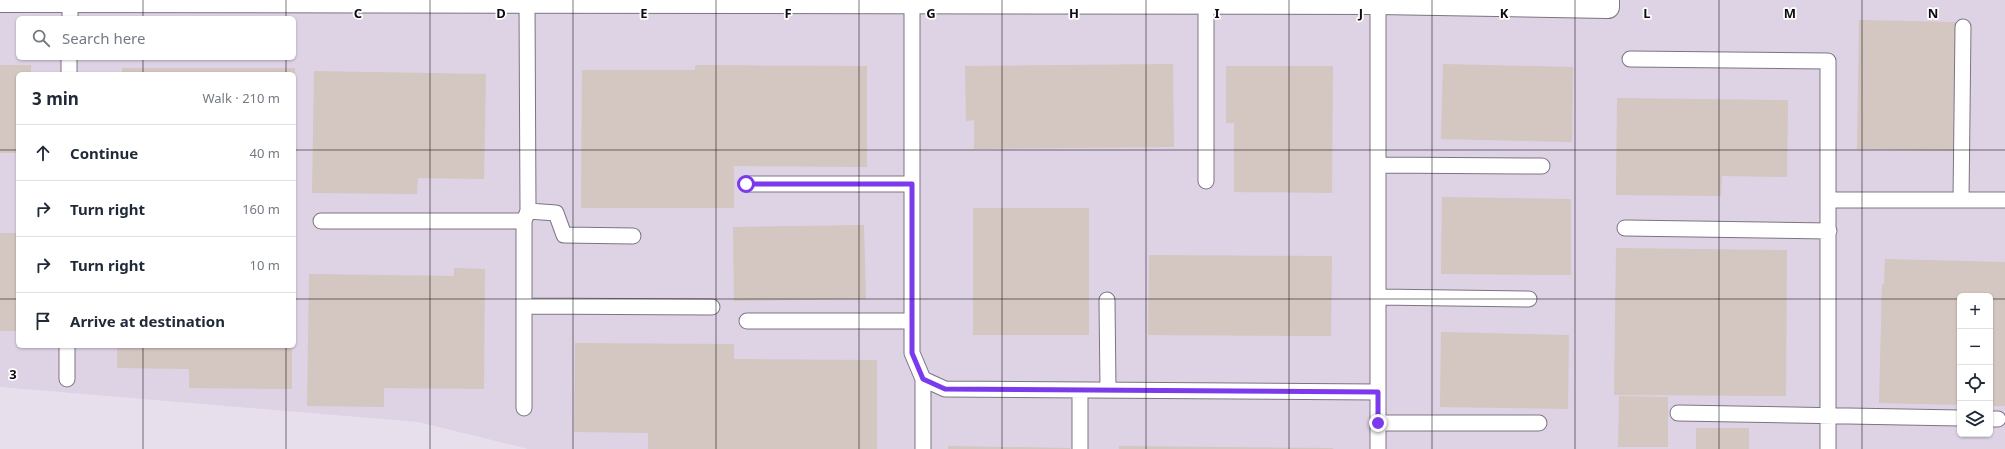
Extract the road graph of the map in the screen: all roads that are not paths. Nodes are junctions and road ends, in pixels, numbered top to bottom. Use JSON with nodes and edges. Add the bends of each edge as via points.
{"nodes":[{"id":1,"x":0,"y":1,"type":"edge"},
{"id":2,"x":343,"y":1,"type":"edge"},
{"id":3,"x":520,"y":2,"type":"edge"},
{"id":4,"x":912,"y":2,"type":"junction"},
{"id":5,"x":1206,"y":2,"type":"edge"},
{"id":6,"x":1378,"y":3,"type":"junction"},
{"id":7,"x":1608,"y":4,"type":"edge"},
{"id":8,"x":70,"y":9,"type":"edge"},
{"id":9,"x":1963,"y":27,"type":"dead end"},
{"id":10,"x":1630,"y":59,"type":"dead end"},
{"id":11,"x":69,"y":60,"type":"edge"},
{"id":12,"x":69,"y":72,"type":"edge"},
{"id":13,"x":1378,"y":165,"type":"junction"},
{"id":14,"x":1542,"y":166,"type":"dead end"},
{"id":15,"x":1206,"y":180,"type":"dead end"},
{"id":16,"x":746,"y":184,"type":"dead end"},
{"id":17,"x":912,"y":184,"type":"junction"},
{"id":18,"x":1829,"y":200,"type":"junction"},
{"id":19,"x":1961,"y":200,"type":"junction"},
{"id":20,"x":2005,"y":200,"type":"edge"},
{"id":21,"x":526,"y":216,"type":"junction"},
{"id":22,"x":321,"y":222,"type":"dead end"},
{"id":23,"x":1625,"y":228,"type":"dead end"},
{"id":24,"x":1829,"y":231,"type":"junction"},
{"id":25,"x":633,"y":236,"type":"dead end"},
{"id":26,"x":1378,"y":297,"type":"junction"},
{"id":27,"x":1529,"y":299,"type":"dead end"},
{"id":28,"x":1107,"y":300,"type":"dead end"},
{"id":29,"x":524,"y":306,"type":"junction"},
{"id":30,"x":712,"y":307,"type":"dead end"},
{"id":31,"x":747,"y":321,"type":"dead end"},
{"id":32,"x":912,"y":321,"type":"junction"},
{"id":33,"x":67,"y":348,"type":"edge"},
{"id":34,"x":67,"y":379,"type":"dead end"},
{"id":35,"x":923,"y":379,"type":"junction"},
{"id":36,"x":1080,"y":390,"type":"junction"},
{"id":37,"x":1108,"y":390,"type":"junction"},
{"id":38,"x":1378,"y":392,"type":"junction"},
{"id":39,"x":524,"y":408,"type":"dead end"},
{"id":40,"x":1678,"y":413,"type":"dead end"},
{"id":41,"x":1829,"y":416,"type":"junction"},
{"id":42,"x":1957,"y":418,"type":"edge"},
{"id":43,"x":1378,"y":423,"type":"junction"},
{"id":44,"x":1539,"y":423,"type":"dead end"},
{"id":45,"x":923,"y":449,"type":"edge"},
{"id":46,"x":1080,"y":449,"type":"edge"},
{"id":47,"x":1378,"y":449,"type":"edge"},
{"id":48,"x":1828,"y":449,"type":"edge"}],
"edges":[{"from":1,"to":8,"type":"street"},
{"from":2,"to":3,"type":"street"},
{"from":2,"to":8,"type":"street"},
{"from":3,"to":4,"type":"street"},
{"from":3,"to":21,"type":"lane"},
{"from":4,"to":5,"type":"street"},
{"from":4,"to":17,"type":"lane"},
{"from":5,"to":6,"type":"street"},
{"from":5,"to":15,"type":"lane"},
{"from":6,"to":7,"type":"street"},
{"from":6,"to":13,"type":"lane"},
{"from":9,"to":19,"type":"lane"},
{"from":10,"to":18,"type":"lane","via":[[1828,61]]},
{"from":11,"to":12,"type":"lane"},
{"from":13,"to":14,"type":"lane"},
{"from":13,"to":26,"type":"lane"},
{"from":16,"to":17,"type":"lane"},
{"from":17,"to":32,"type":"lane"},
{"from":18,"to":19,"type":"lane"},
{"from":18,"to":24,"type":"lane"},
{"from":19,"to":20,"type":"lane"},
{"from":21,"to":22,"type":"lane"},
{"from":21,"to":25,"type":"lane","via":[[556,213],[564,235]]},
{"from":21,"to":29,"type":"lane"},
{"from":23,"to":24,"type":"lane"},
{"from":24,"to":41,"type":"lane"},
{"from":26,"to":27,"type":"lane"},
{"from":26,"to":38,"type":"lane"},
{"from":28,"to":37,"type":"lane"},
{"from":29,"to":30,"type":"lane"},
{"from":29,"to":39,"type":"lane"},
{"from":31,"to":32,"type":"lane"},
{"from":32,"to":35,"type":"lane","via":[[912,353]]},
{"from":33,"to":34,"type":"lane"},
{"from":35,"to":36,"type":"lane","via":[[945,389]]},
{"from":35,"to":45,"type":"lane"},
{"from":36,"to":37,"type":"lane"},
{"from":36,"to":46,"type":"lane"},
{"from":37,"to":38,"type":"lane"},
{"from":38,"to":43,"type":"lane"},
{"from":40,"to":41,"type":"lane"},
{"from":41,"to":42,"type":"lane"},
{"from":41,"to":48,"type":"lane"},
{"from":43,"to":44,"type":"lane"},
{"from":43,"to":47,"type":"lane"}]}
